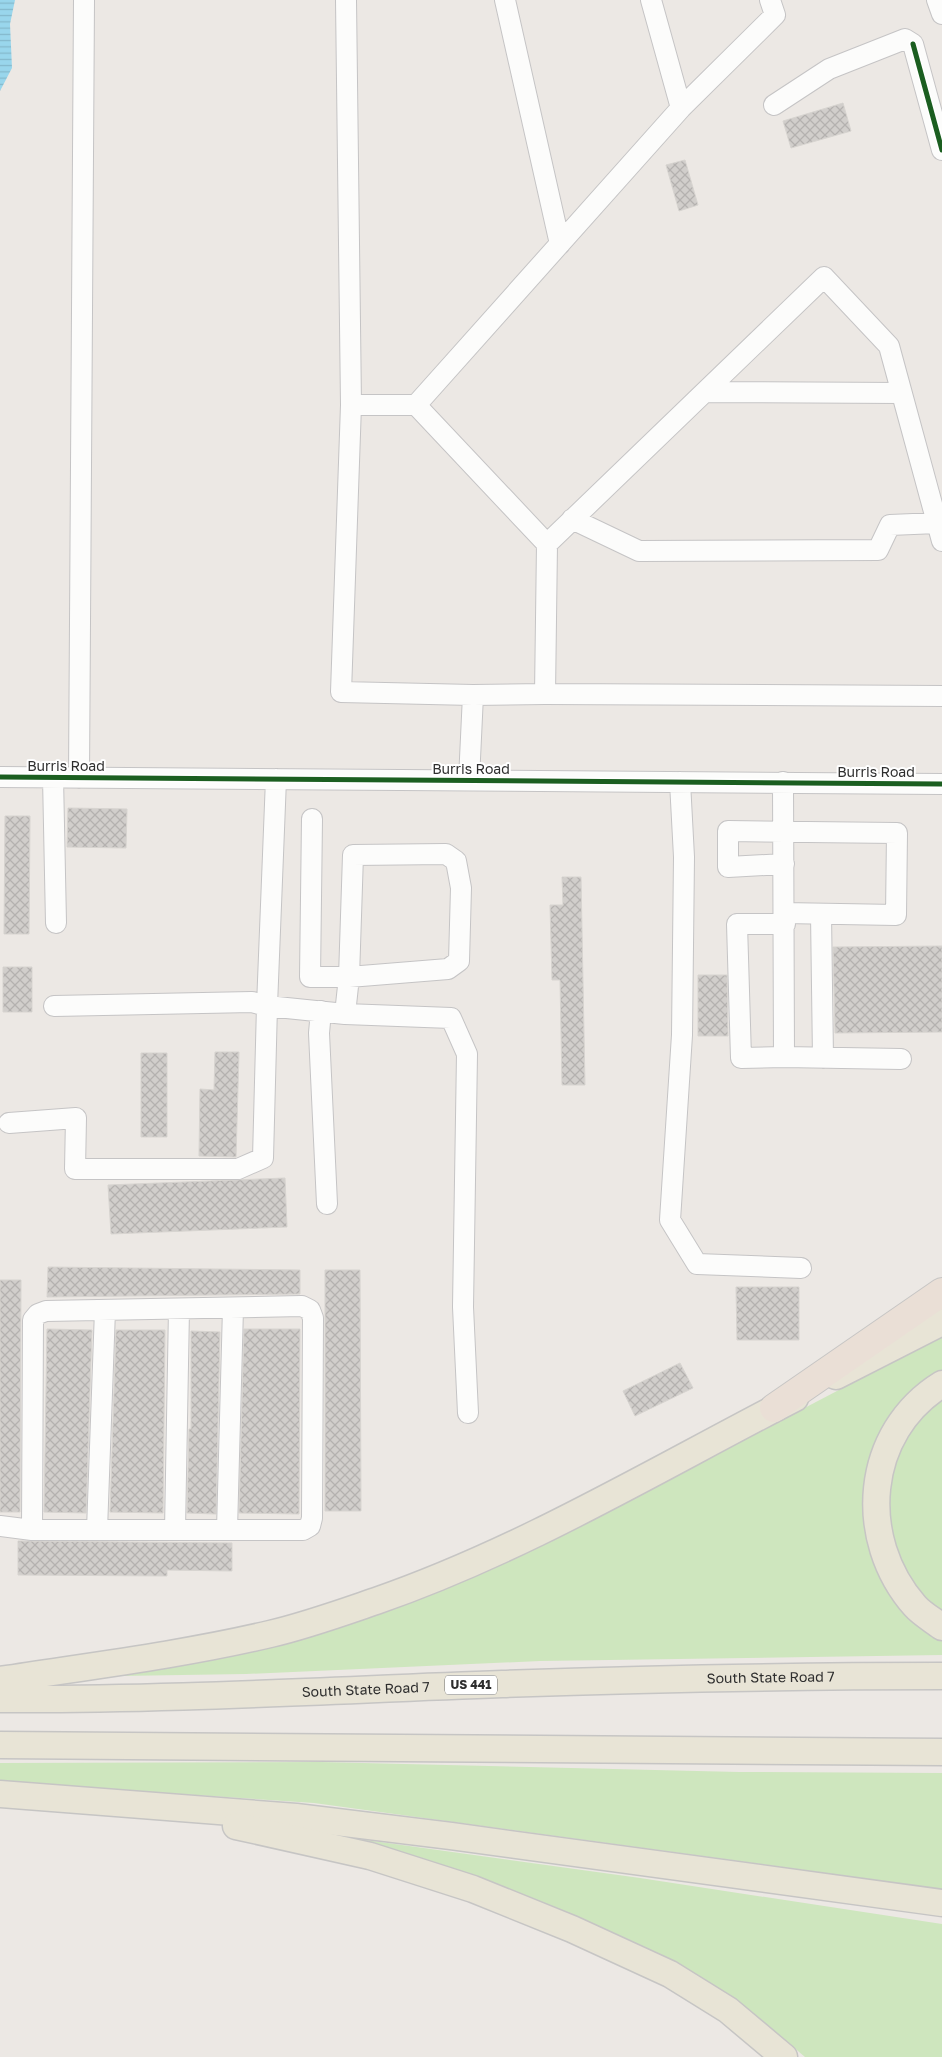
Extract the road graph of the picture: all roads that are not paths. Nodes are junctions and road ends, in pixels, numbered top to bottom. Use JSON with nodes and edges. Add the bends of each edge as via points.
{"nodes":[{"id":1,"x":84,"y":0,"type":"edge"},
{"id":2,"x":346,"y":0,"type":"edge"},
{"id":3,"x":505,"y":0,"type":"edge"},
{"id":4,"x":652,"y":0,"type":"edge"},
{"id":5,"x":770,"y":0,"type":"edge"},
{"id":6,"x":937,"y":0,"type":"edge"},
{"id":7,"x":942,"y":14,"type":"edge"},
{"id":8,"x":774,"y":105,"type":"dead end"},
{"id":9,"x":681,"y":108,"type":"junction"},
{"id":10,"x":942,"y":150,"type":"edge"},
{"id":11,"x":560,"y":244,"type":"junction"},
{"id":12,"x":706,"y":392,"type":"junction"},
{"id":13,"x":901,"y":393,"type":"junction"},
{"id":14,"x":351,"y":405,"type":"junction"},
{"id":15,"x":416,"y":405,"type":"junction"},
{"id":16,"x":572,"y":519,"type":"junction"},
{"id":17,"x":940,"y":532,"type":"edge"},
{"id":18,"x":547,"y":544,"type":"junction"},
{"id":19,"x":545,"y":694,"type":"junction"},
{"id":20,"x":473,"y":695,"type":"junction"},
{"id":21,"x":942,"y":696,"type":"edge"},
{"id":22,"x":0,"y":777,"type":"edge"},
{"id":23,"x":53,"y":778,"type":"junction"},
{"id":24,"x":79,"y":778,"type":"junction"},
{"id":25,"x":276,"y":779,"type":"junction"},
{"id":26,"x":469,"y":780,"type":"junction"},
{"id":27,"x":680,"y":782,"type":"junction"},
{"id":28,"x":783,"y":782,"type":"junction"},
{"id":29,"x":942,"y":784,"type":"edge"},
{"id":30,"x":312,"y":819,"type":"dead end"},
{"id":31,"x":784,"y":831,"type":"junction"},
{"id":32,"x":784,"y":864,"type":"junction"},
{"id":33,"x":821,"y":914,"type":"junction"},
{"id":34,"x":784,"y":919,"type":"junction"},
{"id":35,"x":56,"y":923,"type":"dead end"},
{"id":36,"x":349,"y":976,"type":"junction"},
{"id":37,"x":54,"y":1006,"type":"dead end"},
{"id":38,"x":267,"y":1006,"type":"junction"},
{"id":39,"x":321,"y":1011,"type":"junction"},
{"id":40,"x":345,"y":1014,"type":"junction"},
{"id":41,"x":784,"y":1057,"type":"junction"},
{"id":42,"x":823,"y":1058,"type":"junction"},
{"id":43,"x":900,"y":1059,"type":"dead end"},
{"id":44,"x":10,"y":1123,"type":"dead end"},
{"id":45,"x":328,"y":1204,"type":"dead end"},
{"id":46,"x":801,"y":1268,"type":"dead end"},
{"id":47,"x":942,"y":1292,"type":"edge"},
{"id":48,"x":233,"y":1308,"type":"junction"},
{"id":49,"x":179,"y":1309,"type":"junction"},
{"id":50,"x":105,"y":1310,"type":"junction"},
{"id":51,"x":942,"y":1322,"type":"edge"},
{"id":52,"x":942,"y":1384,"type":"edge"},
{"id":53,"x":774,"y":1408,"type":"junction"},
{"id":54,"x":468,"y":1413,"type":"dead end"},
{"id":55,"x":0,"y":1526,"type":"edge"},
{"id":56,"x":32,"y":1530,"type":"junction"},
{"id":57,"x":97,"y":1530,"type":"junction"},
{"id":58,"x":175,"y":1530,"type":"junction"},
{"id":59,"x":227,"y":1530,"type":"junction"},
{"id":60,"x":942,"y":1627,"type":"edge"},
{"id":61,"x":942,"y":1676,"type":"edge"},
{"id":62,"x":0,"y":1680,"type":"edge"},
{"id":63,"x":0,"y":1699,"type":"edge"},
{"id":64,"x":0,"y":1745,"type":"edge"},
{"id":65,"x":942,"y":1752,"type":"edge"},
{"id":66,"x":0,"y":1794,"type":"edge"},
{"id":67,"x":140,"y":1804,"type":"junction"},
{"id":68,"x":942,"y":1903,"type":"edge"},
{"id":69,"x":784,"y":2057,"type":"edge"}],
"edges":[{"from":1,"to":24,"type":"street"},
{"from":2,"to":14,"type":"street"},
{"from":3,"to":11,"type":"street"},
{"from":4,"to":9,"type":"street"},
{"from":5,"to":9,"type":"street","via":[[775,15]]},
{"from":6,"to":7,"type":"street"},
{"from":8,"to":10,"type":"street","via":[[829,69],[905,39],[913,44]]},
{"from":9,"to":11,"type":"street"},
{"from":11,"to":15,"type":"street"},
{"from":12,"to":13,"type":"street"},
{"from":12,"to":13,"type":"street","via":[[824,277],[889,346]]},
{"from":12,"to":16,"type":"street"},
{"from":13,"to":17,"type":"street"},
{"from":14,"to":15,"type":"street"},
{"from":14,"to":20,"type":"street","via":[[340,692]]},
{"from":15,"to":18,"type":"street"},
{"from":16,"to":17,"type":"street","via":[[639,551],[878,550],[890,525]]},
{"from":16,"to":18,"type":"street"},
{"from":18,"to":19,"type":"street"},
{"from":19,"to":20,"type":"street"},
{"from":19,"to":21,"type":"street"},
{"from":20,"to":26,"type":"street"},
{"from":22,"to":23,"type":"street","name":"Burris Road"},
{"from":23,"to":24,"type":"street","name":"Burris Road"},
{"from":23,"to":35,"type":"street"},
{"from":24,"to":25,"type":"street","name":"Burris Road"},
{"from":25,"to":26,"type":"street","name":"Burris Road"},
{"from":25,"to":38,"type":"street"},
{"from":26,"to":27,"type":"street","name":"Burris Road"},
{"from":27,"to":28,"type":"street","name":"Burris Road"},
{"from":27,"to":46,"type":"street","via":[[684,857],[682,1035],[670,1220],[697,1264]]},
{"from":28,"to":29,"type":"street","name":"Burris Road"},
{"from":28,"to":31,"type":"street"},
{"from":30,"to":36,"type":"street","via":[[310,977]]},
{"from":31,"to":32,"type":"street"},
{"from":31,"to":32,"type":"street","via":[[728,831],[728,867]]},
{"from":31,"to":33,"type":"street","via":[[897,833],[896,914]]},
{"from":32,"to":34,"type":"street"},
{"from":33,"to":34,"type":"street"},
{"from":33,"to":42,"type":"street"},
{"from":34,"to":41,"type":"street"},
{"from":34,"to":41,"type":"street","via":[[737,924],[741,1058]]},
{"from":36,"to":36,"type":"street","via":[[448,969],[459,961],[461,888],[456,861],[446,854],[353,855]]},
{"from":36,"to":40,"type":"street"},
{"from":37,"to":38,"type":"street","via":[[252,1002]]},
{"from":38,"to":39,"type":"street"},
{"from":38,"to":44,"type":"street","via":[[263,1158],[238,1169],[76,1169],[76,1118]]},
{"from":39,"to":40,"type":"street"},
{"from":39,"to":45,"type":"street","via":[[319,1032]]},
{"from":40,"to":54,"type":"street","via":[[451,1018],[467,1054],[463,1307]]},
{"from":41,"to":42,"type":"street"},
{"from":42,"to":43,"type":"street"},
{"from":47,"to":53,"type":"highway"},
{"from":48,"to":49,"type":"street"},
{"from":48,"to":59,"type":"street"},
{"from":48,"to":59,"type":"street","via":[[302,1306],[310,1310],[314,1318],[312,1518],[310,1526],[303,1530]]},
{"from":49,"to":50,"type":"street"},
{"from":49,"to":58,"type":"street"},
{"from":50,"to":56,"type":"street","via":[[46,1311],[33,1320]]},
{"from":50,"to":57,"type":"street"},
{"from":51,"to":53,"type":"main road"},
{"from":52,"to":60,"type":"main road","via":[[927,1393],[904,1418],[886,1449],[877,1479],[875,1514],[881,1544],[893,1576],[916,1607]]},
{"from":53,"to":62,"type":"main road","via":[[592,1505],[472,1564],[376,1601],[272,1634],[192,1651]]},
{"from":55,"to":56,"type":"street"},
{"from":56,"to":57,"type":"street"},
{"from":57,"to":58,"type":"street"},
{"from":58,"to":59,"type":"street"},
{"from":61,"to":63,"type":"main road","name":"South State Road 7","number":"US 441","via":[[662,1679],[195,1697]]},
{"from":64,"to":65,"type":"main road"},
{"from":66,"to":67,"type":"main road"},
{"from":67,"to":68,"type":"main road","via":[[296,1817],[451,1836]]},
{"from":67,"to":69,"type":"main road","via":[[370,1856],[473,1889],[670,1974],[728,2010]]}]}
